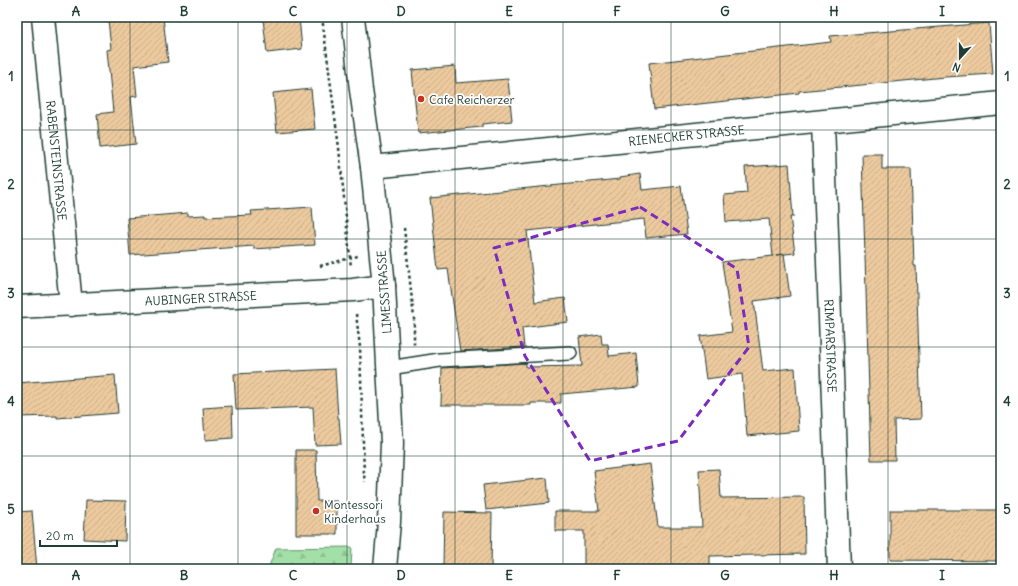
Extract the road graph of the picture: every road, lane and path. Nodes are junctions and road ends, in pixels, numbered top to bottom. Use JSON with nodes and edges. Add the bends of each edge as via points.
{"nodes":[{"id":1,"x":43,"y":17,"type":"edge"},
{"id":2,"x":354,"y":17,"type":"edge"},
{"id":3,"x":1001,"y":103,"type":"edge"},
{"id":4,"x":823,"y":122,"type":"junction"},
{"id":5,"x":372,"y":167,"type":"junction"},
{"id":6,"x":384,"y":286,"type":"junction"},
{"id":7,"x":71,"y":305,"type":"junction"},
{"id":8,"x":17,"y":307,"type":"edge"},
{"id":9,"x":570,"y":353,"type":"dead end"},
{"id":10,"x":389,"y":368,"type":"junction"},
{"id":11,"x":385,"y":569,"type":"edge"},
{"id":12,"x":839,"y":569,"type":"edge"}],
"edges":[{"from":1,"to":7,"type":"street","name":"RABENSTEINSTRASSE"},
{"from":2,"to":5,"type":"street","name":"LIMESSTRASSE"},
{"from":3,"to":4,"type":"street","name":"RIENECKER STRASSE"},
{"from":4,"to":5,"type":"street","name":"RIENECKER STRASSE"},
{"from":4,"to":12,"type":"street","name":"RIMPARSTRASSE"},
{"from":5,"to":6,"type":"street","name":"LIMESSTRASSE"},
{"from":6,"to":7,"type":"street","name":"AUBINGER STRASSE","via":[[353,290]]},
{"from":6,"to":10,"type":"street","name":"LIMESSTRASSE"},
{"from":7,"to":8,"type":"street","name":"AUBINGER STRASSE"},
{"from":9,"to":10,"type":"lane","via":[[440,360]]},
{"from":10,"to":11,"type":"street","name":"LIMESSTRASSE","via":[[392,443]]}]}
